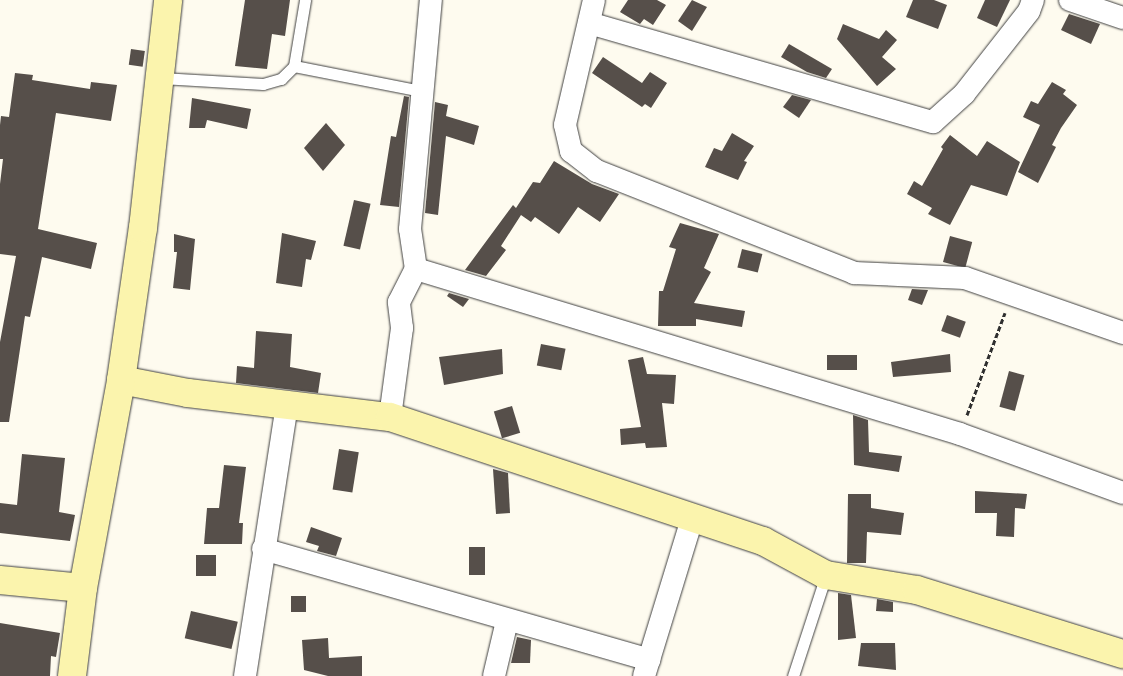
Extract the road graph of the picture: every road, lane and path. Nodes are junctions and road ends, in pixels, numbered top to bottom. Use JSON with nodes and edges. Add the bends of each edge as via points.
{"nodes":[{"id":1,"x":168,"y":0,"type":"edge"},
{"id":2,"x":305,"y":0,"type":"edge"},
{"id":3,"x":431,"y":0,"type":"edge"},
{"id":4,"x":594,"y":0,"type":"edge"},
{"id":5,"x":1033,"y":0,"type":"edge"},
{"id":6,"x":1070,"y":0,"type":"edge"},
{"id":7,"x":1123,"y":18,"type":"edge"},
{"id":8,"x":589,"y":22,"type":"junction"},
{"id":9,"x":294,"y":66,"type":"junction"},
{"id":10,"x":161,"y":78,"type":"junction"},
{"id":11,"x":421,"y":91,"type":"junction"},
{"id":12,"x":416,"y":269,"type":"junction"},
{"id":13,"x":1011,"y":296,"type":"junction"},
{"id":14,"x":1123,"y":333,"type":"edge"},
{"id":15,"x":121,"y":380,"type":"junction"},
{"id":16,"x":287,"y":405,"type":"junction"},
{"id":17,"x":390,"y":417,"type":"junction"},
{"id":18,"x":960,"y":434,"type":"junction"},
{"id":19,"x":1123,"y":493,"type":"edge"},
{"id":20,"x":692,"y":519,"type":"junction"},
{"id":21,"x":263,"y":549,"type":"junction"},
{"id":22,"x":826,"y":575,"type":"junction"},
{"id":23,"x":0,"y":580,"type":"edge"},
{"id":24,"x":83,"y":588,"type":"junction"},
{"id":25,"x":507,"y":621,"type":"junction"},
{"id":26,"x":1123,"y":654,"type":"edge"},
{"id":27,"x":646,"y":668,"type":"edge"},
{"id":28,"x":72,"y":676,"type":"edge"},
{"id":29,"x":245,"y":676,"type":"edge"},
{"id":30,"x":494,"y":676,"type":"edge"},
{"id":31,"x":793,"y":676,"type":"edge"}],
"edges":[{"from":1,"to":10,"type":"street"},
{"from":2,"to":9,"type":"lane"},
{"from":3,"to":11,"type":"street"},
{"from":4,"to":8,"type":"street"},
{"from":5,"to":8,"type":"street","via":[[1029,11],[964,94],[933,122]]},
{"from":6,"to":7,"type":"street"},
{"from":8,"to":13,"type":"street","via":[[564,125],[571,151],[597,171],[854,273],[965,278]]},
{"from":9,"to":10,"type":"lane","via":[[281,79],[263,84]]},
{"from":9,"to":11,"type":"lane"},
{"from":10,"to":15,"type":"street"},
{"from":11,"to":12,"type":"street","via":[[410,229]]},
{"from":12,"to":17,"type":"street","via":[[399,302],[402,328]]},
{"from":12,"to":18,"type":"street"},
{"from":13,"to":14,"type":"street"},
{"from":13,"to":18,"type":"path"},
{"from":15,"to":16,"type":"street","via":[[188,393]]},
{"from":15,"to":24,"type":"street"},
{"from":16,"to":17,"type":"street"},
{"from":16,"to":21,"type":"street"},
{"from":17,"to":20,"type":"street","via":[[585,480]]},
{"from":18,"to":19,"type":"street"},
{"from":20,"to":22,"type":"street","via":[[763,541]]},
{"from":20,"to":27,"type":"street"},
{"from":21,"to":25,"type":"street"},
{"from":21,"to":29,"type":"street"},
{"from":22,"to":26,"type":"street","via":[[917,590]]},
{"from":22,"to":31,"type":"lane"},
{"from":23,"to":24,"type":"street"},
{"from":24,"to":28,"type":"street"},
{"from":25,"to":27,"type":"street"},
{"from":25,"to":30,"type":"street"}]}
